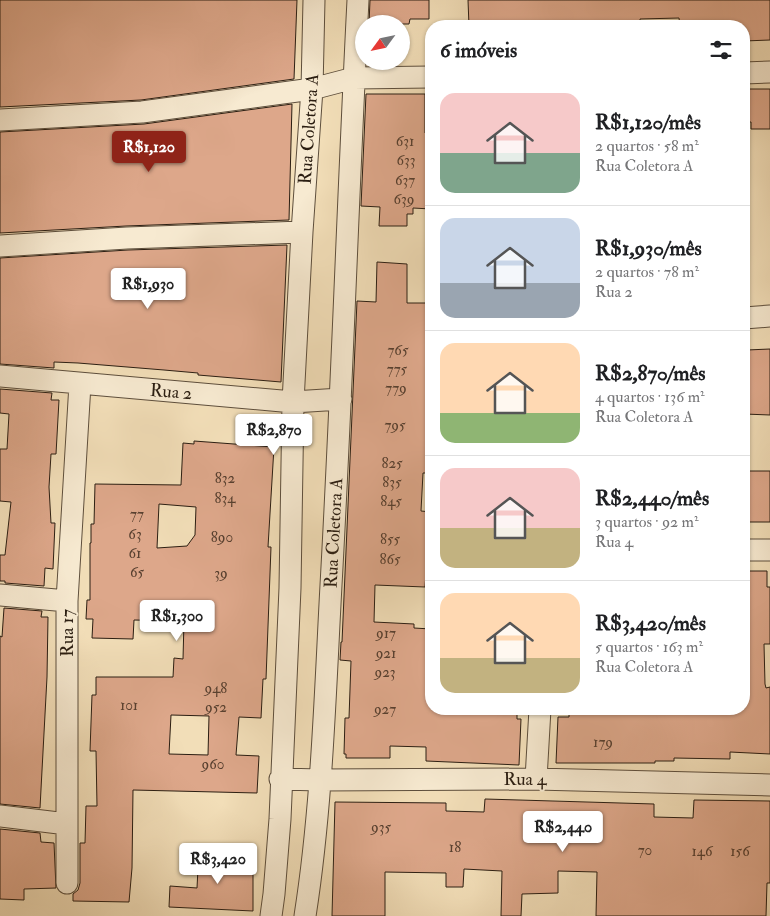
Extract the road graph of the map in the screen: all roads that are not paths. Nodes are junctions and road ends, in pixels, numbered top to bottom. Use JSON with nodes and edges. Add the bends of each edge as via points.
{"nodes":[{"id":1,"x":314,"y":0,"type":"edge"},
{"id":2,"x":358,"y":0,"type":"edge"},
{"id":3,"x":750,"y":72,"type":"edge"},
{"id":4,"x":770,"y":72,"type":"edge"},
{"id":5,"x":425,"y":76,"type":"edge"},
{"id":6,"x":354,"y":78,"type":"junction"},
{"id":7,"x":312,"y":89,"type":"junction"},
{"id":8,"x":0,"y":120,"type":"edge"},
{"id":9,"x":302,"y":232,"type":"junction"},
{"id":10,"x":0,"y":246,"type":"edge"},
{"id":11,"x":770,"y":316,"type":"edge"},
{"id":12,"x":750,"y":318,"type":"edge"},
{"id":13,"x":0,"y":376,"type":"edge"},
{"id":14,"x":80,"y":384,"type":"junction"},
{"id":15,"x":342,"y":399,"type":"junction"},
{"id":16,"x":293,"y":402,"type":"junction"},
{"id":17,"x":750,"y":550,"type":"edge"},
{"id":18,"x":770,"y":550,"type":"edge"},
{"id":19,"x":0,"y":595,"type":"edge"},
{"id":20,"x":68,"y":600,"type":"junction"},
{"id":21,"x":540,"y":715,"type":"edge"},
{"id":22,"x":280,"y":779,"type":"junction"},
{"id":23,"x":536,"y":779,"type":"junction"},
{"id":24,"x":320,"y":780,"type":"junction"},
{"id":25,"x":770,"y":785,"type":"edge"},
{"id":26,"x":0,"y":816,"type":"edge"},
{"id":27,"x":67,"y":824,"type":"junction"},
{"id":28,"x":67,"y":883,"type":"dead end"},
{"id":29,"x":271,"y":916,"type":"edge"},
{"id":30,"x":305,"y":916,"type":"edge"}],
"edges":[{"from":1,"to":7,"type":"street","name":"Rua Coletora A"},
{"from":2,"to":6,"type":"street","name":"Rua Coletora A"},
{"from":3,"to":4,"type":"street"},
{"from":5,"to":6,"type":"street"},
{"from":6,"to":7,"type":"street"},
{"from":6,"to":15,"type":"street","name":"Rua Coletora A"},
{"from":7,"to":8,"type":"street","via":[[142,112]]},
{"from":7,"to":9,"type":"street","name":"Rua Coletora A"},
{"from":9,"to":10,"type":"street"},
{"from":9,"to":16,"type":"street","name":"Rua Coletora A"},
{"from":11,"to":12,"type":"street"},
{"from":13,"to":14,"type":"street","name":"Rua 2"},
{"from":14,"to":16,"type":"street","name":"Rua 2"},
{"from":14,"to":20,"type":"street","name":"Rua 17"},
{"from":15,"to":16,"type":"street","name":"Rua 2"},
{"from":15,"to":24,"type":"street","name":"Rua Coletora A"},
{"from":16,"to":22,"type":"street","name":"Rua Coletora A","via":[[290,588]]},
{"from":17,"to":18,"type":"street"},
{"from":19,"to":20,"type":"street"},
{"from":20,"to":27,"type":"street","name":"Rua 17"},
{"from":21,"to":23,"type":"street"},
{"from":22,"to":24,"type":"street","name":"Rua 4"},
{"from":22,"to":29,"type":"street","name":"Rua Coletora A"},
{"from":23,"to":24,"type":"street","name":"Rua 4"},
{"from":23,"to":25,"type":"street","name":"Rua 4"},
{"from":24,"to":30,"type":"street","name":"Rua Coletora A"},
{"from":26,"to":27,"type":"street"},
{"from":27,"to":28,"type":"street","name":"Rua 17"}]}
